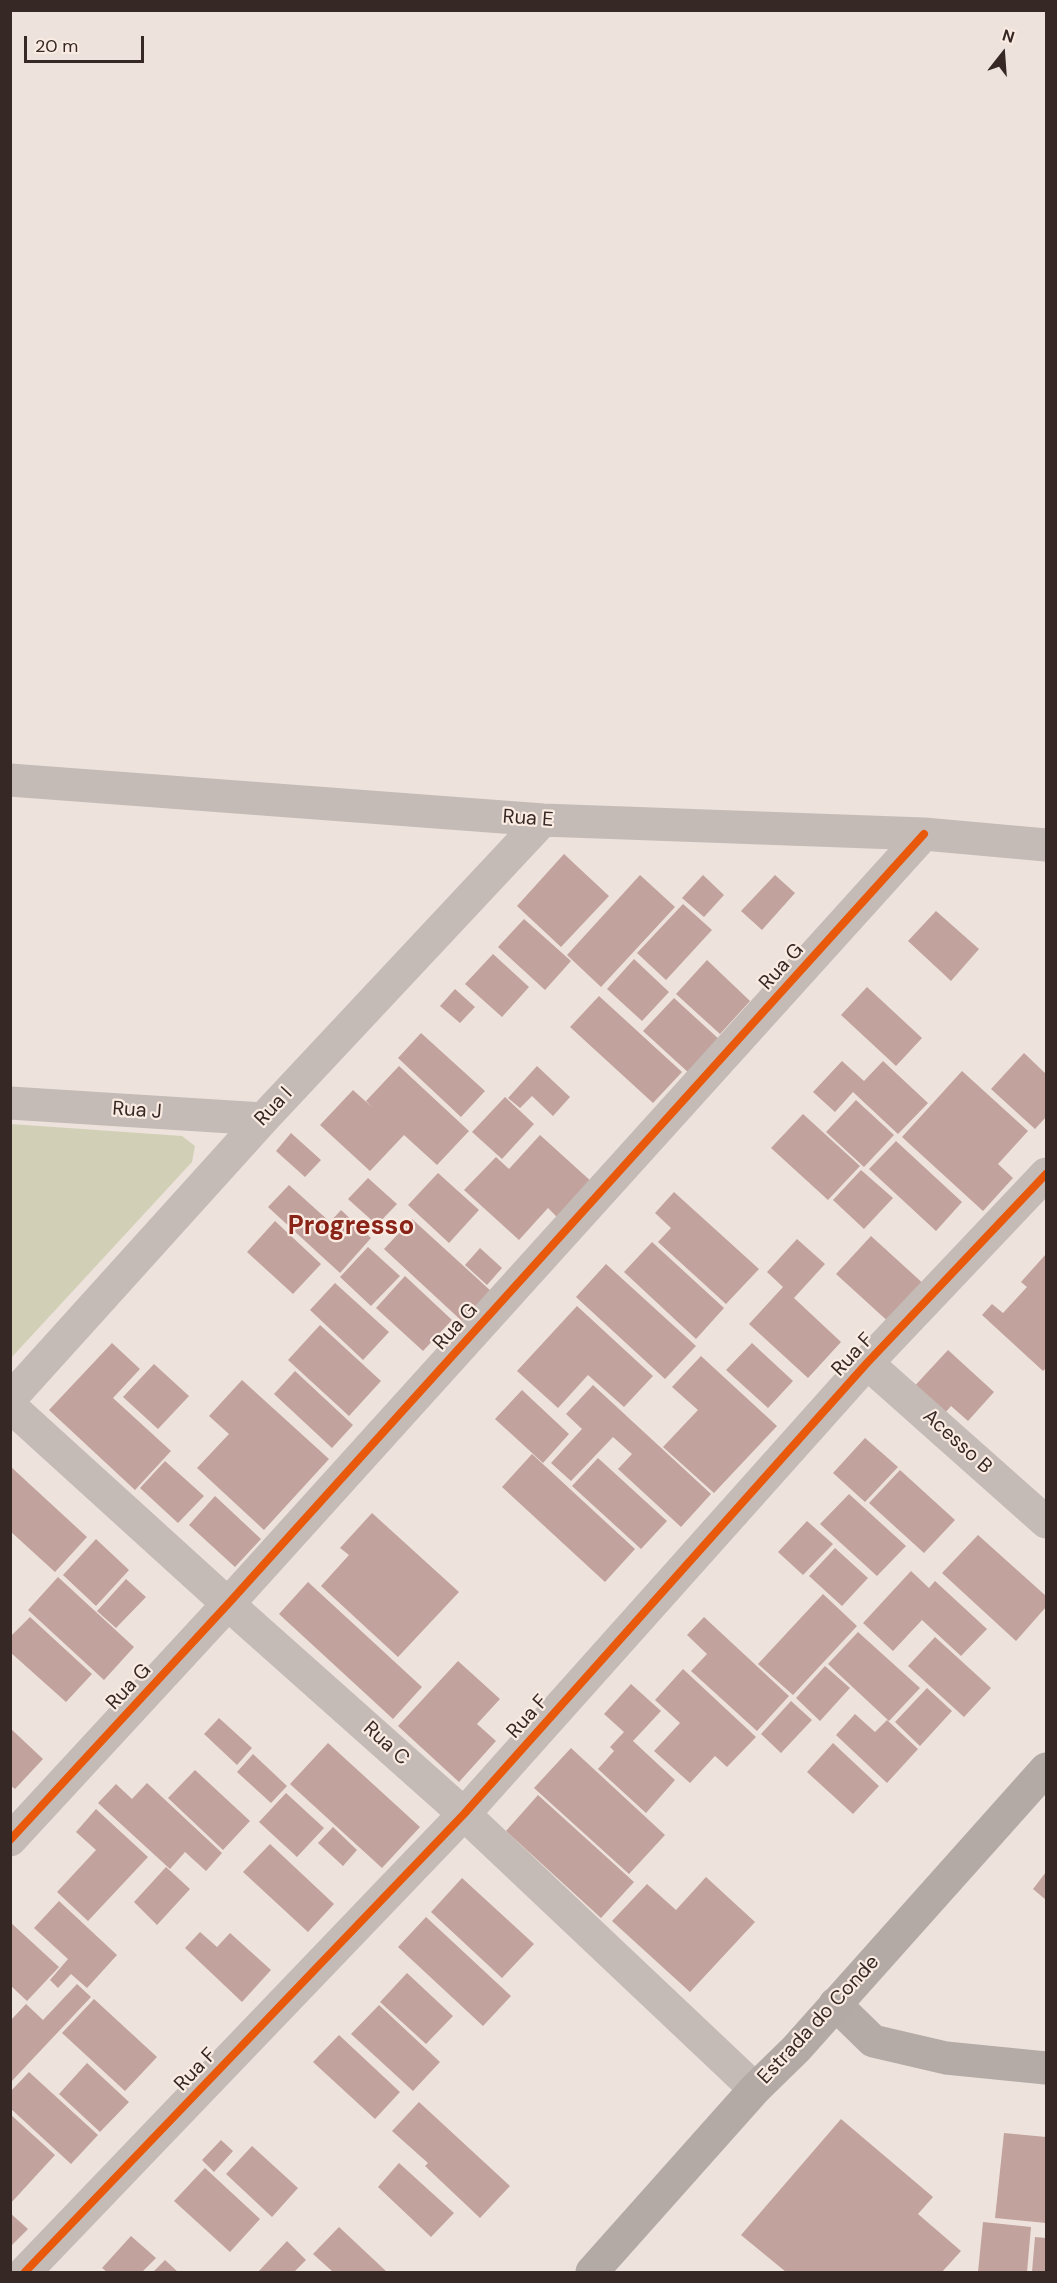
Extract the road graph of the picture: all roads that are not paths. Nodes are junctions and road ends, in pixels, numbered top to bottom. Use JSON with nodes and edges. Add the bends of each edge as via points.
{"nodes":[{"id":1,"x":10,"y":780,"type":"edge"},
{"id":2,"x":543,"y":820,"type":"junction"},
{"id":3,"x":924,"y":834,"type":"junction"},
{"id":4,"x":1047,"y":844,"type":"edge"},
{"id":5,"x":10,"y":1103,"type":"edge"},
{"id":6,"x":263,"y":1119,"type":"junction"},
{"id":7,"x":1047,"y":1174,"type":"edge"},
{"id":8,"x":867,"y":1363,"type":"junction"},
{"id":9,"x":10,"y":1399,"type":"edge"},
{"id":10,"x":10,"y":1406,"type":"edge"},
{"id":11,"x":1047,"y":1522,"type":"edge"},
{"id":12,"x":228,"y":1604,"type":"junction"},
{"id":13,"x":1047,"y":1769,"type":"edge"},
{"id":14,"x":464,"y":1814,"type":"junction"},
{"id":15,"x":10,"y":1840,"type":"edge"},
{"id":16,"x":835,"y":2004,"type":"junction"},
{"id":17,"x":1047,"y":2068,"type":"edge"},
{"id":18,"x":755,"y":2089,"type":"junction"},
{"id":19,"x":25,"y":2272,"type":"edge"},
{"id":20,"x":592,"y":2272,"type":"edge"}],
"edges":[{"from":1,"to":2,"type":"street","name":"Rua E"},
{"from":2,"to":3,"type":"street","name":"Rua E"},
{"from":2,"to":6,"type":"street","name":"Rua I"},
{"from":3,"to":4,"type":"street","name":"Rua E"},
{"from":3,"to":12,"type":"street","name":"Rua G"},
{"from":5,"to":6,"type":"street","name":"Rua J"},
{"from":6,"to":9,"type":"street","name":"Rua I"},
{"from":7,"to":8,"type":"street","name":"Rua F"},
{"from":8,"to":11,"type":"street","name":"Acesso B"},
{"from":8,"to":14,"type":"street","name":"Rua F"},
{"from":10,"to":12,"type":"street","name":"Rua C"},
{"from":12,"to":14,"type":"street","name":"Rua C"},
{"from":12,"to":15,"type":"street","name":"Rua G"},
{"from":13,"to":16,"type":"main road","name":"Estrada do Conde"},
{"from":14,"to":18,"type":"street","name":"Rua C"},
{"from":14,"to":19,"type":"street","name":"Rua F"},
{"from":16,"to":17,"type":"street","via":[[873,2041],[946,2058]]},
{"from":16,"to":18,"type":"main road","name":"Estrada do Conde"},
{"from":18,"to":20,"type":"main road","name":"Estrada do Conde"}]}
